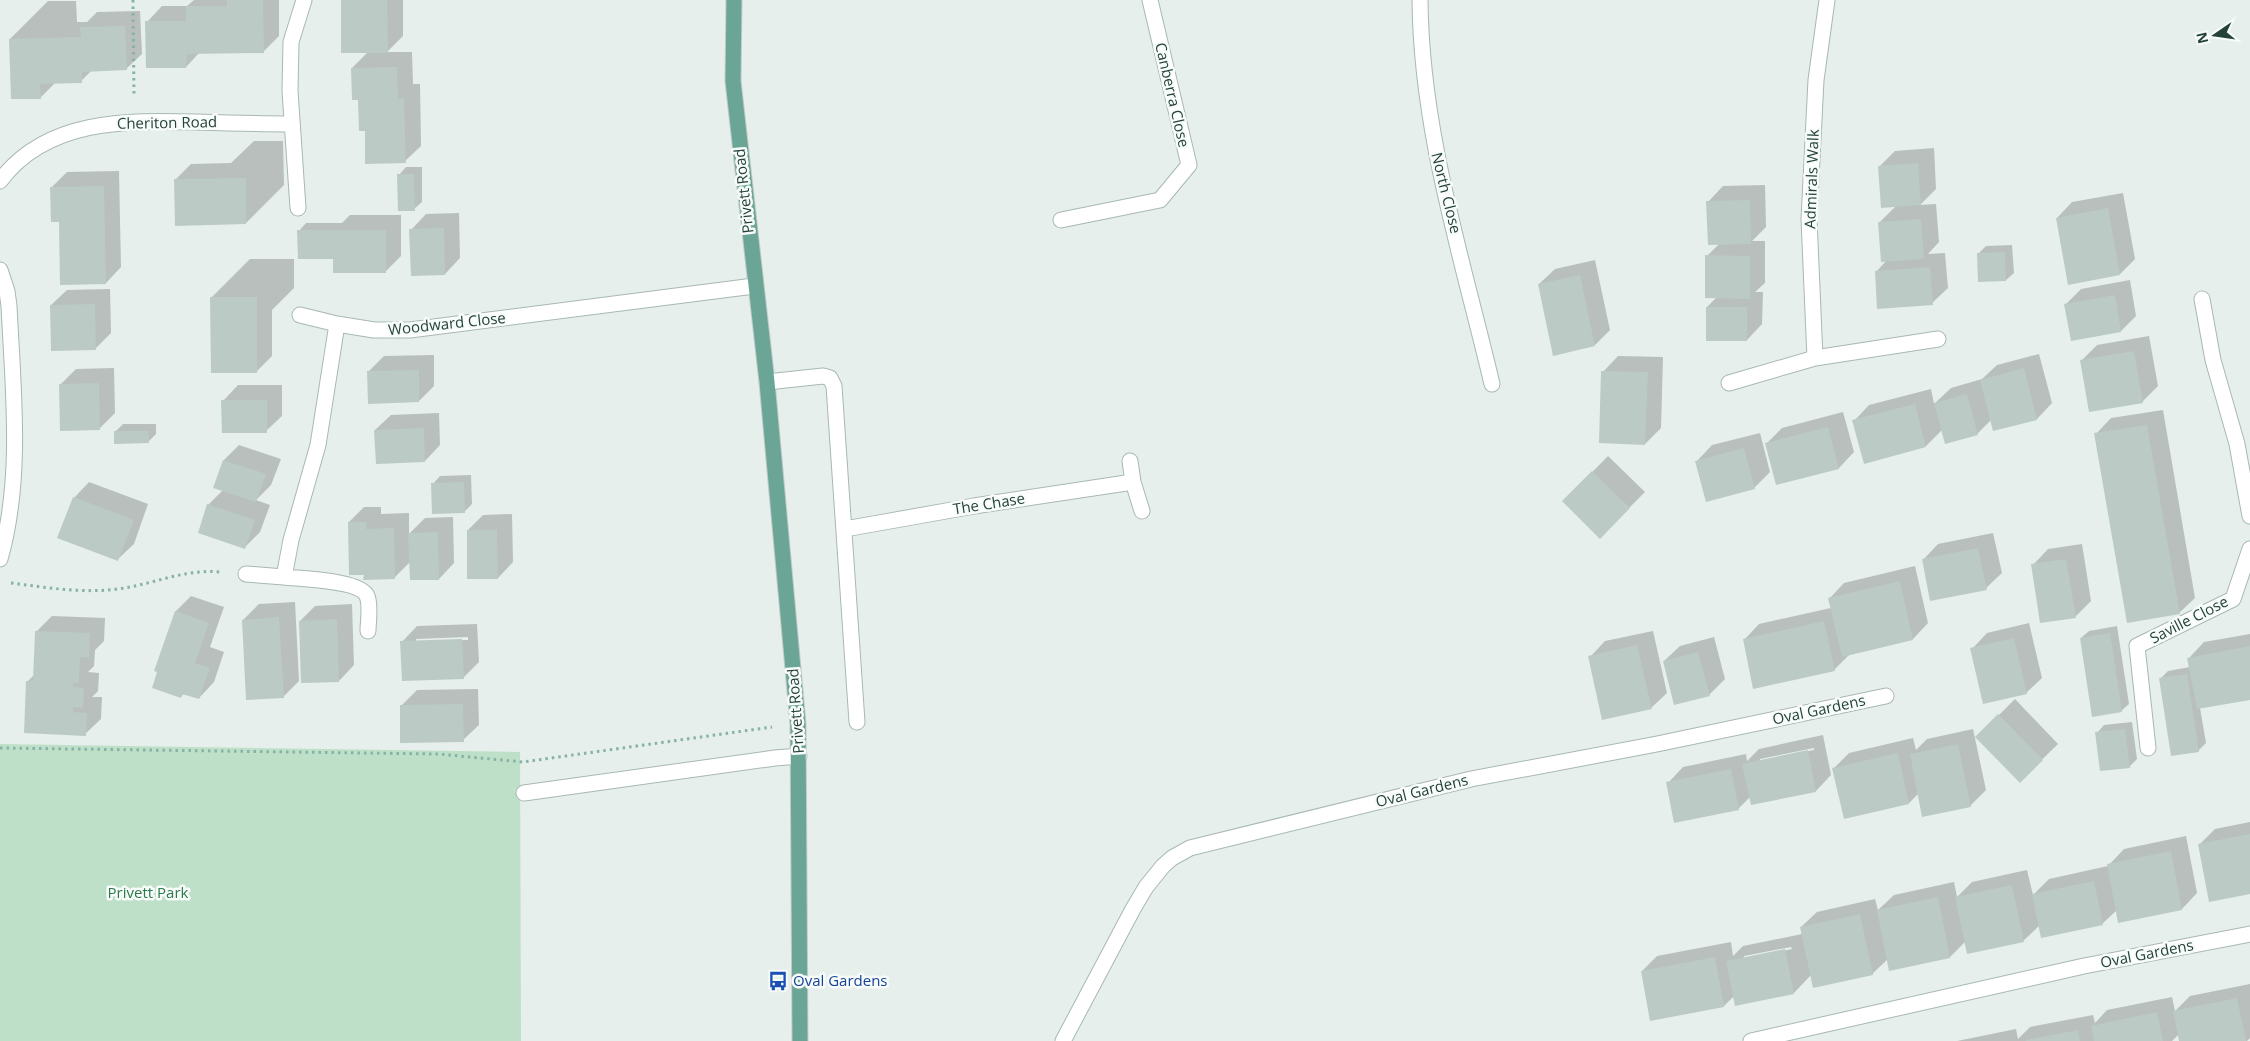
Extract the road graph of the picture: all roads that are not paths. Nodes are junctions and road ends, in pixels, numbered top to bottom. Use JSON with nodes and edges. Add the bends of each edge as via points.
{"nodes":[{"id":1,"x":304,"y":0,"type":"edge"},
{"id":2,"x":734,"y":0,"type":"edge"},
{"id":3,"x":1150,"y":0,"type":"edge"},
{"id":4,"x":1420,"y":0,"type":"edge"},
{"id":5,"x":1827,"y":0,"type":"edge"},
{"id":6,"x":292,"y":124,"type":"junction"},
{"id":7,"x":2,"y":173,"type":"edge"},
{"id":8,"x":298,"y":208,"type":"dead end"},
{"id":9,"x":1061,"y":220,"type":"dead end"},
{"id":10,"x":0,"y":270,"type":"edge"},
{"id":11,"x":754,"y":286,"type":"junction"},
{"id":12,"x":2202,"y":299,"type":"dead end"},
{"id":13,"x":300,"y":315,"type":"dead end"},
{"id":14,"x":337,"y":324,"type":"junction"},
{"id":15,"x":1938,"y":339,"type":"dead end"},
{"id":16,"x":1815,"y":358,"type":"junction"},
{"id":17,"x":767,"y":382,"type":"junction"},
{"id":18,"x":1730,"y":383,"type":"dead end"},
{"id":19,"x":1492,"y":384,"type":"dead end"},
{"id":20,"x":2243,"y":443,"type":"edge"},
{"id":21,"x":1130,"y":461,"type":"dead end"},
{"id":22,"x":1133,"y":482,"type":"junction"},
{"id":23,"x":1142,"y":511,"type":"dead end"},
{"id":24,"x":2250,"y":516,"type":"edge"},
{"id":25,"x":845,"y":529,"type":"junction"},
{"id":26,"x":2250,"y":549,"type":"edge"},
{"id":27,"x":0,"y":559,"type":"edge"},
{"id":28,"x":246,"y":574,"type":"road end"},
{"id":29,"x":284,"y":577,"type":"junction"},
{"id":30,"x":368,"y":631,"type":"dead end"},
{"id":31,"x":1886,"y":696,"type":"dead end"},
{"id":32,"x":858,"y":722,"type":"dead end"},
{"id":33,"x":2148,"y":748,"type":"dead end"},
{"id":34,"x":799,"y":756,"type":"junction"},
{"id":35,"x":524,"y":794,"type":"dead end"},
{"id":36,"x":2250,"y":934,"type":"edge"},
{"id":37,"x":800,"y":1041,"type":"edge"},
{"id":38,"x":1064,"y":1041,"type":"edge"},
{"id":39,"x":1751,"y":1041,"type":"edge"}],
"edges":[{"from":1,"to":6,"type":"street","via":[[291,42]]},
{"from":2,"to":11,"type":"main road","name":"Privett Road","via":[[733,81]]},
{"from":3,"to":9,"type":"street","name":"Canberra Close","via":[[1189,164],[1160,200]]},
{"from":4,"to":19,"type":"street","name":"North Close","via":[[1420,42],[1432,136]]},
{"from":5,"to":16,"type":"street","name":"Admirals Walk","via":[[1816,80],[1809,219]]},
{"from":6,"to":7,"type":"street","name":"Cheriton Road","via":[[135,121],[84,128],[53,138]]},
{"from":6,"to":8,"type":"street"},
{"from":10,"to":27,"type":"street","via":[[9,306],[14,431],[11,502]]},
{"from":11,"to":14,"type":"street","name":"Woodward Close","via":[[410,330],[374,330]]},
{"from":11,"to":17,"type":"main road","name":"Privett Road"},
{"from":12,"to":20,"type":"street","via":[[2213,360]]},
{"from":13,"to":14,"type":"street","name":"Woodward Close"},
{"from":14,"to":29,"type":"street","via":[[318,445]]},
{"from":15,"to":16,"type":"street"},
{"from":16,"to":18,"type":"street"},
{"from":17,"to":25,"type":"street","via":[[823,376],[832,381]]},
{"from":17,"to":34,"type":"main road","name":"Privett Road"},
{"from":20,"to":24,"type":"street"},
{"from":21,"to":22,"type":"street"},
{"from":22,"to":23,"type":"street"},
{"from":22,"to":25,"type":"street","name":"The Chase"},
{"from":25,"to":32,"type":"street"},
{"from":26,"to":33,"type":"street","name":"Saville Close","via":[[2233,599],[2137,646]]},
{"from":28,"to":29,"type":"street"},
{"from":29,"to":30,"type":"street","via":[[343,584],[363,590],[368,597]]},
{"from":31,"to":38,"type":"street","name":"Oval Gardens","via":[[1471,779],[1190,848],[1172,858],[1146,887]]},
{"from":34,"to":35,"type":"street"},
{"from":34,"to":37,"type":"main road","name":"Privett Road"},
{"from":36,"to":39,"type":"street","name":"Oval Gardens","via":[[2084,966]]}]}
